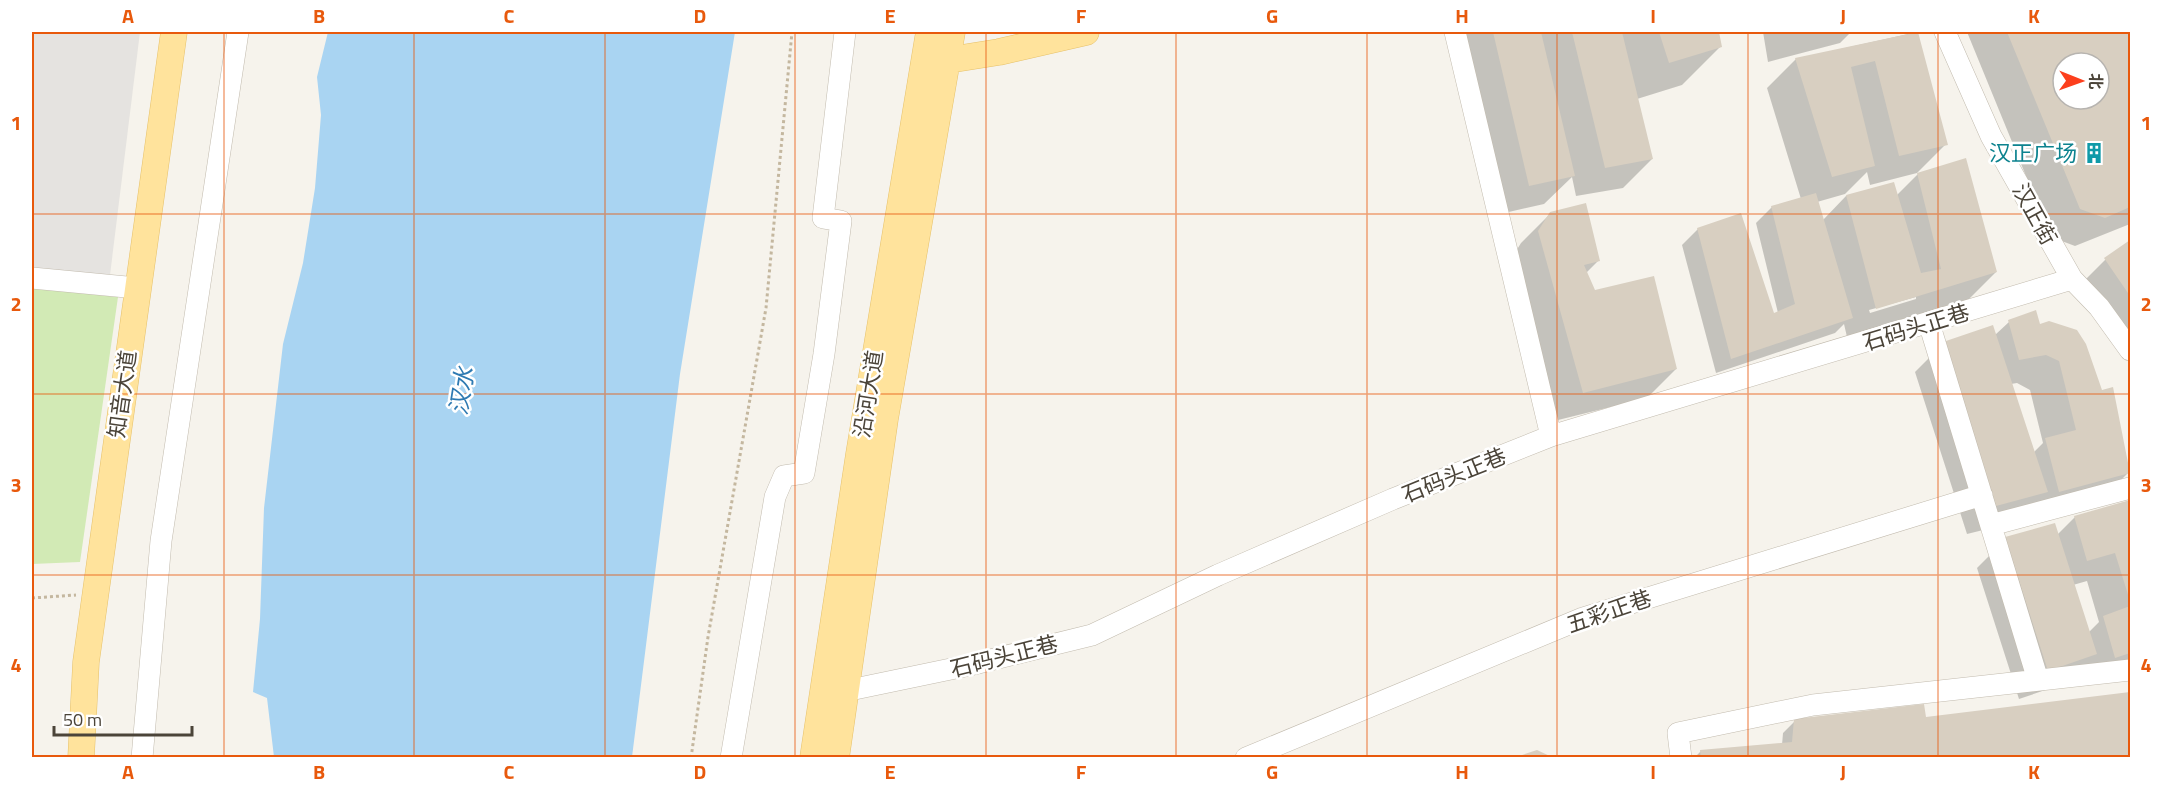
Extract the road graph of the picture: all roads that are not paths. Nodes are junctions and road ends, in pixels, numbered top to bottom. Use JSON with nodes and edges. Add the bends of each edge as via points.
{"nodes":[{"id":1,"x":174,"y":32,"type":"edge"},
{"id":2,"x":238,"y":32,"type":"edge"},
{"id":3,"x":845,"y":32,"type":"edge"},
{"id":4,"x":929,"y":32,"type":"edge"},
{"id":5,"x":952,"y":32,"type":"edge"},
{"id":6,"x":1086,"y":32,"type":"edge"},
{"id":7,"x":1455,"y":32,"type":"edge"},
{"id":8,"x":1945,"y":32,"type":"edge"},
{"id":9,"x":935,"y":62,"type":"junction"},
{"id":10,"x":32,"y":278,"type":"edge"},
{"id":11,"x":2072,"y":279,"type":"junction"},
{"id":12,"x":137,"y":288,"type":"junction"},
{"id":13,"x":1929,"y":323,"type":"junction"},
{"id":14,"x":2130,"y":350,"type":"edge"},
{"id":15,"x":1551,"y":436,"type":"junction"},
{"id":16,"x":2130,"y":488,"type":"edge"},
{"id":17,"x":1982,"y":495,"type":"junction"},
{"id":18,"x":1991,"y":525,"type":"junction"},
{"id":19,"x":2130,"y":670,"type":"edge"},
{"id":20,"x":2038,"y":680,"type":"junction"},
{"id":21,"x":845,"y":691,"type":"junction"},
{"id":22,"x":81,"y":758,"type":"edge"},
{"id":23,"x":142,"y":758,"type":"edge"},
{"id":24,"x":731,"y":758,"type":"edge"},
{"id":25,"x":813,"y":758,"type":"edge"},
{"id":26,"x":836,"y":758,"type":"edge"},
{"id":27,"x":1246,"y":758,"type":"edge"},
{"id":28,"x":1681,"y":758,"type":"edge"}],
"edges":[{"from":1,"to":12,"type":"main road","name":"知音大道"},
{"from":2,"to":23,"type":"street","via":[[160,541]]},
{"from":3,"to":24,"type":"street","via":[[823,218],[841,221],[824,354],[804,474],[783,476],[775,497]]},
{"from":4,"to":9,"type":"main road","name":"沿河大道"},
{"from":5,"to":9,"type":"main road","name":"沿河大道"},
{"from":6,"to":9,"type":"main road"},
{"from":7,"to":15,"type":"street"},
{"from":8,"to":11,"type":"street","name":"汉正街","via":[[1991,136]]},
{"from":9,"to":21,"type":"main road","name":"沿河大道"},
{"from":9,"to":25,"type":"main road","name":"沿河大道","via":[[860,443]]},
{"from":10,"to":12,"type":"street"},
{"from":11,"to":13,"type":"street","name":"石码头正巷"},
{"from":11,"to":14,"type":"street","name":"汉正街","via":[[2099,307]]},
{"from":12,"to":22,"type":"main road","name":"知音大道","via":[[86,662]]},
{"from":13,"to":15,"type":"street","name":"石码头正巷"},
{"from":13,"to":17,"type":"street"},
{"from":15,"to":21,"type":"street","name":"石码头正巷","via":[[1393,499],[1092,635]]},
{"from":16,"to":18,"type":"street"},
{"from":17,"to":18,"type":"street"},
{"from":17,"to":27,"type":"street","name":"五彩正巷","via":[[1583,618]]},
{"from":18,"to":20,"type":"street"},
{"from":19,"to":20,"type":"street"},
{"from":20,"to":28,"type":"street","via":[[1813,705],[1678,733]]},
{"from":21,"to":26,"type":"main road","name":"沿河大道"}]}
